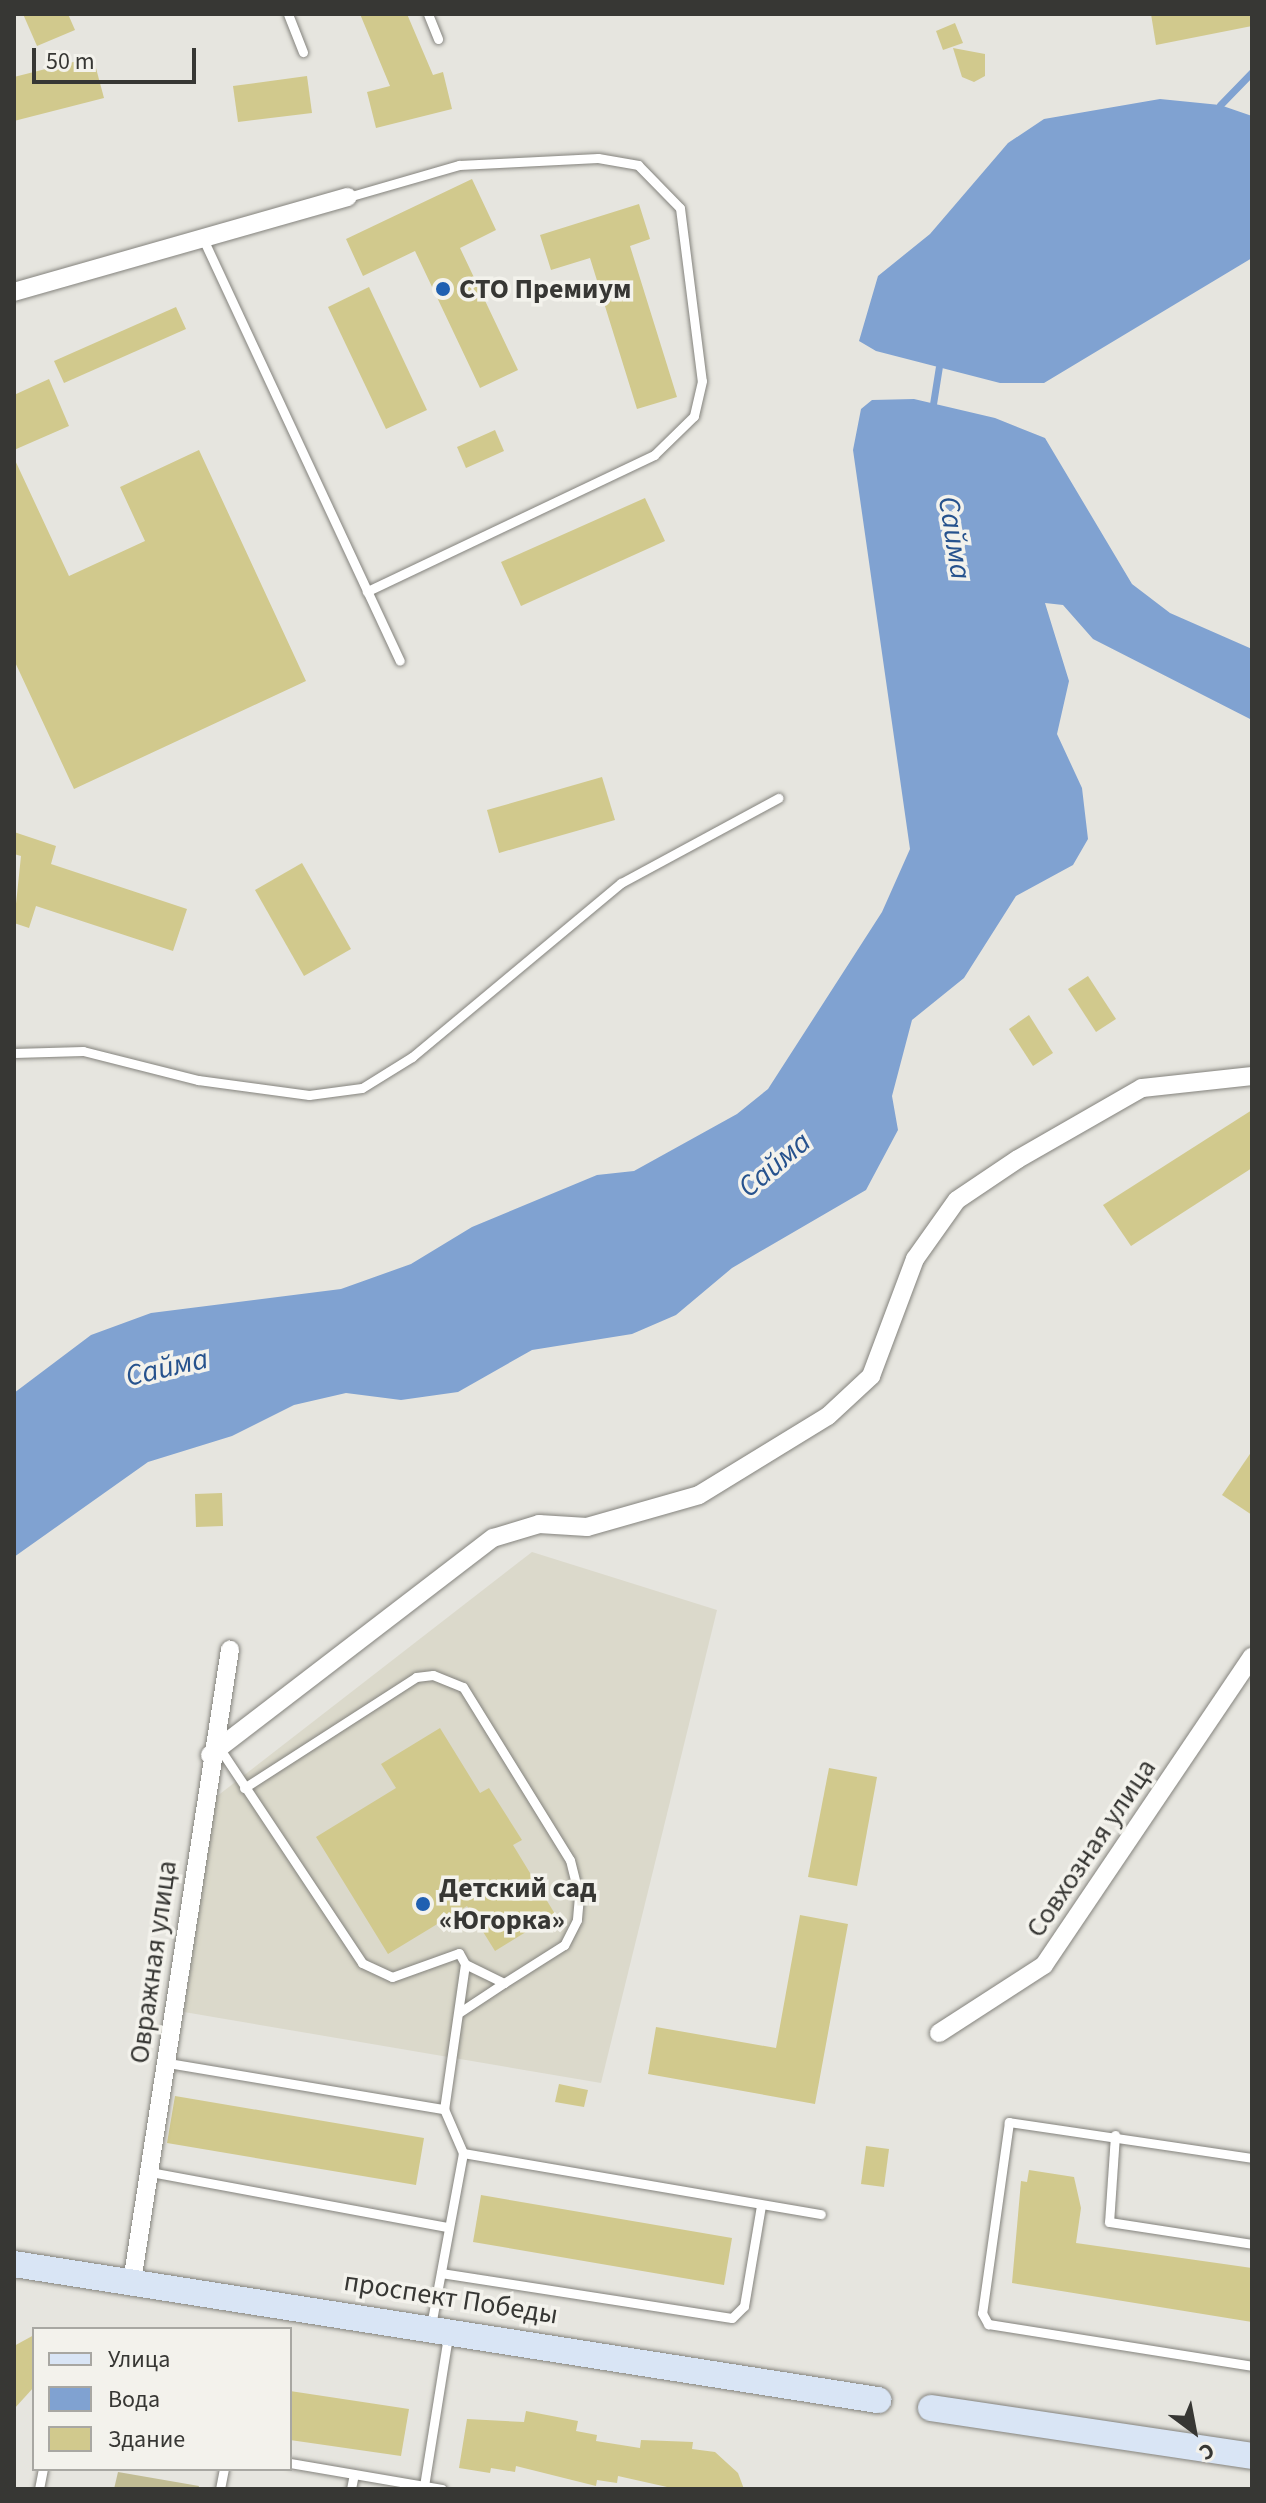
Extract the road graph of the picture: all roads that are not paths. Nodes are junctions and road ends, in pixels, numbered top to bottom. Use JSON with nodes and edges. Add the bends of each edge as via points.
{"nodes":[{"id":1,"x":288,"y":14,"type":"edge"},
{"id":2,"x":428,"y":14,"type":"edge"},
{"id":3,"x":438,"y":39,"type":"dead end"},
{"id":4,"x":303,"y":52,"type":"dead end"},
{"id":5,"x":348,"y":197,"type":"joint"},
{"id":6,"x":204,"y":241,"type":"junction"},
{"id":7,"x":14,"y":292,"type":"edge"},
{"id":8,"x":367,"y":591,"type":"junction"},
{"id":9,"x":400,"y":661,"type":"dead end"},
{"id":10,"x":778,"y":798,"type":"dead end"},
{"id":11,"x":14,"y":1053,"type":"edge"},
{"id":12,"x":1252,"y":1076,"type":"edge"},
{"id":13,"x":230,"y":1650,"type":"dead end"},
{"id":14,"x":1252,"y":1657,"type":"edge"},
{"id":15,"x":215,"y":1752,"type":"junction"},
{"id":16,"x":244,"y":1788,"type":"junction"},
{"id":17,"x":465,"y":1964,"type":"junction"},
{"id":18,"x":504,"y":1983,"type":"junction"},
{"id":19,"x":460,"y":2012,"type":"junction"},
{"id":20,"x":939,"y":2033,"type":"dead end"},
{"id":21,"x":168,"y":2063,"type":"junction"},
{"id":22,"x":444,"y":2109,"type":"junction"},
{"id":23,"x":1115,"y":2135,"type":"junction"},
{"id":24,"x":463,"y":2153,"type":"junction"},
{"id":25,"x":1252,"y":2158,"type":"edge"},
{"id":26,"x":150,"y":2172,"type":"junction"},
{"id":27,"x":761,"y":2205,"type":"junction"},
{"id":28,"x":821,"y":2214,"type":"dead end"},
{"id":29,"x":448,"y":2227,"type":"junction"},
{"id":30,"x":1252,"y":2244,"type":"edge"},
{"id":31,"x":14,"y":2264,"type":"edge"},
{"id":32,"x":441,"y":2273,"type":"junction"},
{"id":33,"x":132,"y":2282,"type":"junction"},
{"id":34,"x":440,"y":2327,"type":"junction"},
{"id":35,"x":1252,"y":2366,"type":"edge"},
{"id":36,"x":878,"y":2400,"type":"dead end"},
{"id":37,"x":931,"y":2408,"type":"dead end"},
{"id":38,"x":1252,"y":2456,"type":"edge"},
{"id":39,"x":292,"y":2463,"type":"edge"},
{"id":40,"x":354,"y":2474,"type":"junction"},
{"id":41,"x":424,"y":2486,"type":"junction"},
{"id":42,"x":351,"y":2489,"type":"edge"},
{"id":43,"x":442,"y":2489,"type":"edge"}],
"edges":[{"from":1,"to":4,"type":"lane"},
{"from":2,"to":3,"type":"lane"},
{"from":5,"to":6,"type":"street"},
{"from":5,"to":8,"type":"lane","via":[[459,165],[598,158],[638,165],[680,208],[702,381],[694,416],[654,455]]},
{"from":6,"to":7,"type":"street"},
{"from":6,"to":8,"type":"lane"},
{"from":8,"to":9,"type":"lane"},
{"from":10,"to":11,"type":"lane","via":[[621,883],[412,1057],[362,1088],[309,1095],[198,1080],[83,1051]]},
{"from":12,"to":15,"type":"street","via":[[1142,1088],[1018,1159],[957,1200],[915,1259],[871,1376],[828,1416],[699,1495],[587,1527],[539,1524],[493,1538]]},
{"from":13,"to":15,"type":"street","name":"Овражная улица"},
{"from":14,"to":20,"type":"street","name":"Совхозная улица","via":[[1044,1965]]},
{"from":15,"to":16,"type":"lane"},
{"from":15,"to":21,"type":"street","name":"Овражная улица"},
{"from":16,"to":17,"type":"lane","via":[[362,1963],[392,1977],[409,1975],[453,1951]]},
{"from":16,"to":18,"type":"lane","via":[[416,1677],[433,1675],[463,1687],[578,1881],[577,1920],[564,1945]]},
{"from":17,"to":18,"type":"lane"},
{"from":17,"to":19,"type":"lane"},
{"from":18,"to":19,"type":"lane"},
{"from":19,"to":22,"type":"lane"},
{"from":21,"to":22,"type":"lane"},
{"from":21,"to":26,"type":"street","name":"Овражная улица"},
{"from":22,"to":24,"type":"lane"},
{"from":23,"to":25,"type":"lane"},
{"from":23,"to":30,"type":"lane","via":[[1109,2222]]},
{"from":23,"to":35,"type":"lane","via":[[1015,2119],[1004,2128],[984,2319]]},
{"from":24,"to":27,"type":"lane"},
{"from":24,"to":29,"type":"lane"},
{"from":26,"to":29,"type":"lane"},
{"from":26,"to":33,"type":"street","name":"Овражная улица"},
{"from":27,"to":28,"type":"lane"},
{"from":27,"to":32,"type":"lane","via":[[744,2306],[732,2318]]},
{"from":29,"to":32,"type":"lane"},
{"from":31,"to":33,"type":"street","name":"проспект Победы"},
{"from":32,"to":34,"type":"lane"},
{"from":33,"to":34,"type":"street","name":"проспект Победы"},
{"from":34,"to":36,"type":"street","name":"проспект Победы"},
{"from":34,"to":41,"type":"lane"},
{"from":37,"to":38,"type":"street"},
{"from":39,"to":40,"type":"lane"},
{"from":40,"to":41,"type":"lane"},
{"from":40,"to":42,"type":"lane"},
{"from":41,"to":43,"type":"lane"}]}
